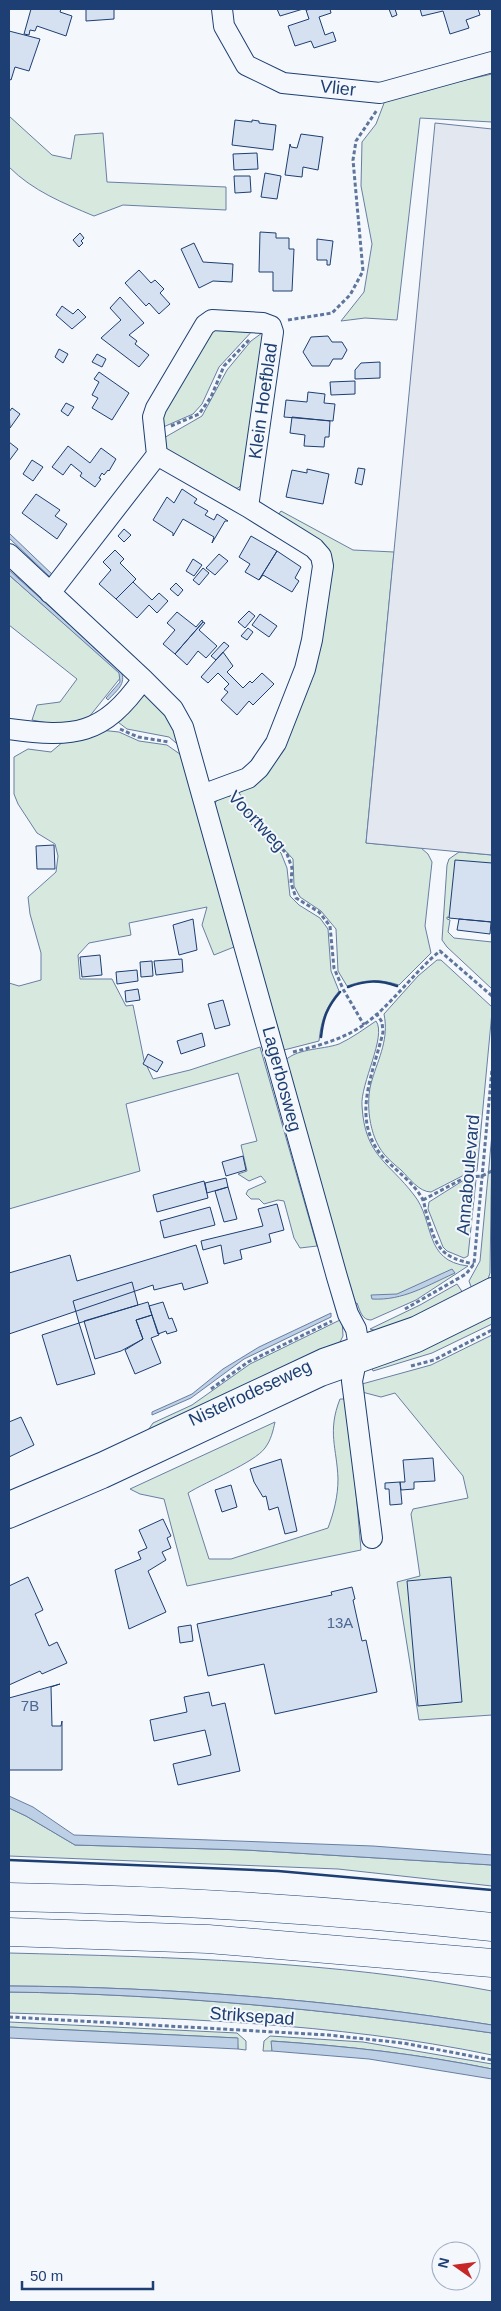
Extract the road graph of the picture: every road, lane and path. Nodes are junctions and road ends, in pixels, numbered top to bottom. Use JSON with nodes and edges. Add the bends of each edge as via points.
{"nodes":[{"id":1,"x":222,"y":9,"type":"edge"},
{"id":2,"x":492,"y":62,"type":"edge"},
{"id":3,"x":380,"y":93,"type":"junction"},
{"id":4,"x":270,"y":326,"type":"junction"},
{"id":5,"x":155,"y":433,"type":"junction"},
{"id":6,"x":156,"y":455,"type":"junction"},
{"id":7,"x":248,"y":507,"type":"junction"},
{"id":8,"x":9,"y":554,"type":"edge"},
{"id":9,"x":50,"y":593,"type":"junction"},
{"id":10,"x":143,"y":679,"type":"junction"},
{"id":11,"x":9,"y":729,"type":"edge"},
{"id":12,"x":230,"y":786,"type":"junction"},
{"id":13,"x":202,"y":795,"type":"junction"},
{"id":14,"x":492,"y":996,"type":"edge"},
{"id":15,"x":376,"y":1013,"type":"junction"},
{"id":16,"x":364,"y":1025,"type":"junction"},
{"id":17,"x":276,"y":1057,"type":"junction"},
{"id":18,"x":492,"y":1069,"type":"edge"},
{"id":19,"x":492,"y":1171,"type":"edge"},
{"id":20,"x":482,"y":1176,"type":"junction"},
{"id":21,"x":423,"y":1200,"type":"junction"},
{"id":22,"x":474,"y":1264,"type":"junction"},
{"id":23,"x":492,"y":1288,"type":"edge"},
{"id":24,"x":492,"y":1305,"type":"edge"},
{"id":25,"x":402,"y":1311,"type":"dead end"},
{"id":26,"x":358,"y":1355,"type":"junction"},
{"id":27,"x":9,"y":1502,"type":"edge"},
{"id":28,"x":9,"y":1518,"type":"edge"},
{"id":29,"x":372,"y":1538,"type":"dead end"},
{"id":30,"x":9,"y":1897,"type":"edge"},
{"id":31,"x":492,"y":1927,"type":"edge"},
{"id":32,"x":9,"y":1932,"type":"edge"},
{"id":33,"x":414,"y":1954,"type":"junction"},
{"id":34,"x":492,"y":1963,"type":"edge"},
{"id":35,"x":492,"y":1980,"type":"edge"},
{"id":36,"x":9,"y":2017,"type":"edge"},
{"id":37,"x":492,"y":2060,"type":"edge"}],
"edges":[{"from":1,"to":3,"type":"street","name":"Vlier","via":[[224,26],[246,65],[283,83]]},
{"from":2,"to":3,"type":"street","name":"Vlier"},
{"from":3,"to":4,"type":"path","via":[[379,107],[356,141],[353,160],[363,271],[350,295],[332,313]]},
{"from":4,"to":5,"type":"path","via":[[254,334],[224,366],[211,397],[199,414]]},
{"from":4,"to":5,"type":"street","name":"Klein Hoefblad","via":[[263,322],[212,320],[205,325],[156,408],[153,417]]},
{"from":4,"to":7,"type":"street","name":"Klein Hoefblad","via":[[273,332]]},
{"from":5,"to":6,"type":"street","name":"Klein Hoefblad"},
{"from":6,"to":7,"type":"street"},
{"from":6,"to":9,"type":"street"},
{"from":7,"to":12,"type":"street","via":[[314,548],[321,556],[323,566],[305,669],[276,743],[259,768],[248,778]]},
{"from":8,"to":9,"type":"street","name":"Voortweg"},
{"from":9,"to":10,"type":"street","name":"Voortweg"},
{"from":10,"to":11,"type":"street","via":[[102,722],[78,732],[51,735]]},
{"from":10,"to":13,"type":"street","name":"Voortweg","via":[[173,709],[183,726]]},
{"from":12,"to":13,"type":"street","name":"Voortweg"},
{"from":12,"to":16,"type":"path","name":"Voortweg","via":[[256,823],[288,854],[296,898],[319,912],[330,926],[334,968],[342,989]]},
{"from":13,"to":17,"type":"street","name":"Lagerbosweg"},
{"from":14,"to":15,"type":"path","via":[[440,951]]},
{"from":15,"to":16,"type":"path"},
{"from":15,"to":21,"type":"path","via":[[382,1022],[383,1032],[366,1090],[369,1127],[373,1142],[382,1155]]},
{"from":16,"to":17,"type":"path","via":[[319,1045]]},
{"from":17,"to":26,"type":"street","name":"Lagerbosweg","via":[[337,1277],[356,1329]]},
{"from":18,"to":20,"type":"path","name":"Annaboulevard"},
{"from":19,"to":20,"type":"path"},
{"from":20,"to":21,"type":"path","via":[[466,1176]]},
{"from":20,"to":22,"type":"path","name":"Annaboulevard"},
{"from":21,"to":22,"type":"path","via":[[439,1249],[455,1260]]},
{"from":22,"to":25,"type":"path","via":[[460,1277]]},
{"from":23,"to":26,"type":"street","name":"Nistelrodeseweg"},
{"from":24,"to":26,"type":"street","name":"Nistelrodeseweg","via":[[417,1342]]},
{"from":26,"to":27,"type":"street","name":"Nistelrodeseweg","via":[[323,1359],[102,1463]]},
{"from":26,"to":28,"type":"street","name":"Nistelrodeseweg","via":[[322,1376]]},
{"from":26,"to":29,"type":"street","via":[[352,1381]]},
{"from":30,"to":31,"type":"highway","via":[[206,1904],[390,1916]]},
{"from":32,"to":33,"type":"highway","via":[[208,1939]]},
{"from":33,"to":34,"type":"highway"},
{"from":33,"to":35,"type":"highway"},
{"from":36,"to":37,"type":"path","name":"Striksepad","via":[[328,2035],[403,2043]]}]}
